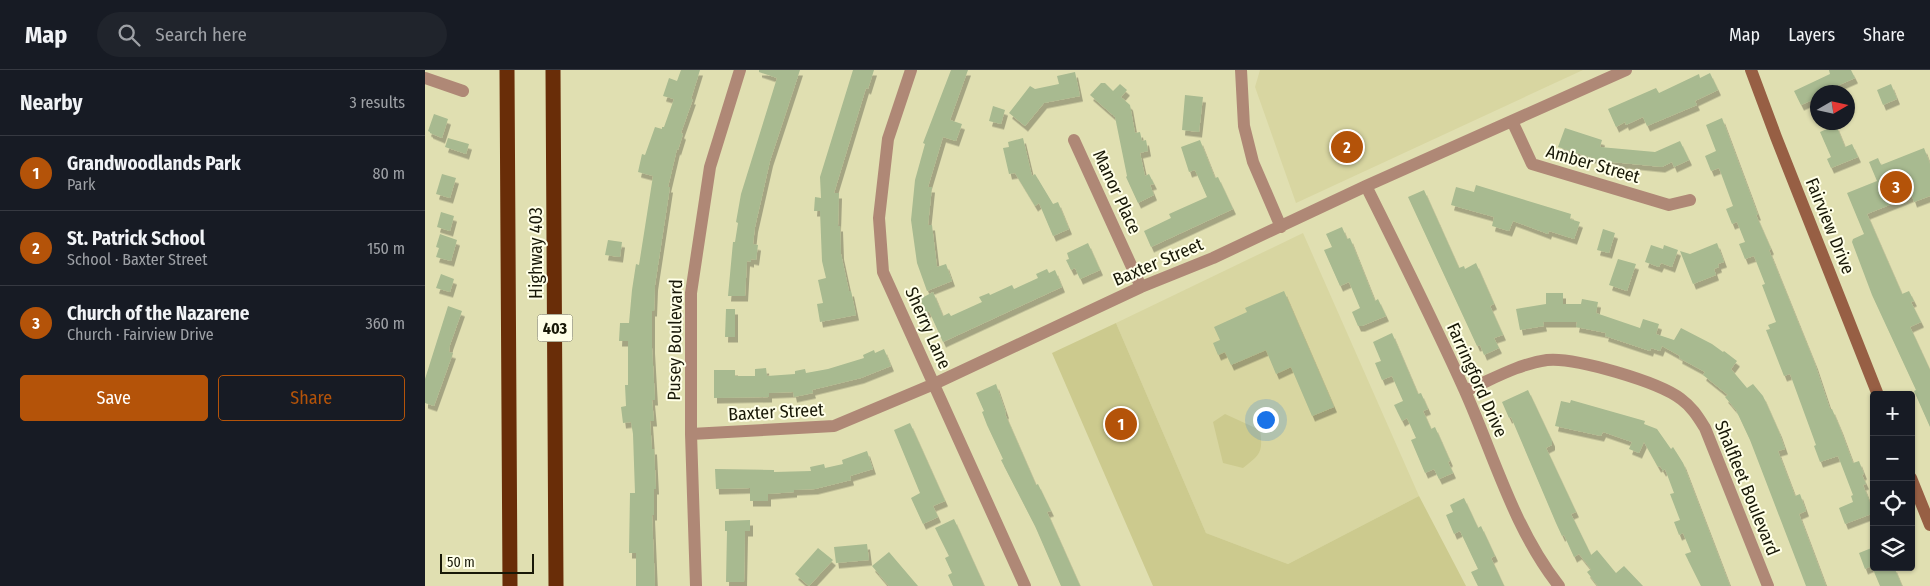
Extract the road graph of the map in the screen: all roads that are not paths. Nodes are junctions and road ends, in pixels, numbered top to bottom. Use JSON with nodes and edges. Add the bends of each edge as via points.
{"nodes":[{"id":1,"x":507,"y":70,"type":"edge"},
{"id":2,"x":553,"y":70,"type":"edge"},
{"id":3,"x":740,"y":70,"type":"edge"},
{"id":4,"x":911,"y":70,"type":"edge"},
{"id":5,"x":1241,"y":70,"type":"edge"},
{"id":6,"x":1626,"y":70,"type":"edge"},
{"id":7,"x":1751,"y":70,"type":"edge"},
{"id":8,"x":425,"y":78,"type":"edge"},
{"id":9,"x":463,"y":91,"type":"dead end"},
{"id":10,"x":1512,"y":121,"type":"junction"},
{"id":11,"x":1074,"y":140,"type":"dead end"},
{"id":12,"x":1367,"y":186,"type":"junction"},
{"id":13,"x":1690,"y":200,"type":"dead end"},
{"id":14,"x":1281,"y":227,"type":"junction"},
{"id":15,"x":1141,"y":287,"type":"junction"},
{"id":16,"x":934,"y":384,"type":"junction"},
{"id":17,"x":1465,"y":391,"type":"junction"},
{"id":18,"x":1876,"y":391,"type":"edge"},
{"id":19,"x":691,"y":434,"type":"junction"},
{"id":20,"x":1912,"y":481,"type":"edge"},
{"id":21,"x":1930,"y":525,"type":"edge"},
{"id":22,"x":510,"y":586,"type":"edge"},
{"id":23,"x":557,"y":586,"type":"edge"},
{"id":24,"x":696,"y":586,"type":"edge"},
{"id":25,"x":1025,"y":586,"type":"edge"},
{"id":26,"x":1559,"y":586,"type":"edge"},
{"id":27,"x":1768,"y":586,"type":"edge"}],
"edges":[{"from":1,"to":22,"type":"highway","name":"Highway 403"},
{"from":2,"to":23,"type":"highway","name":"Highway 403","number":"403"},
{"from":3,"to":19,"type":"street","name":"Pusey Boulevard","via":[[710,167],[691,293]]},
{"from":4,"to":16,"type":"street","name":"Sherry Lane","via":[[888,139],[879,218],[883,272]]},
{"from":5,"to":14,"type":"street","via":[[1244,126],[1253,162]]},
{"from":6,"to":10,"type":"street","name":"Baxter Street"},
{"from":7,"to":18,"type":"main road","name":"Fairview Drive"},
{"from":8,"to":9,"type":"street"},
{"from":10,"to":12,"type":"street","name":"Baxter Street"},
{"from":10,"to":13,"type":"street","name":"Amber Street","via":[[1532,164],[1669,205]]},
{"from":11,"to":15,"type":"street","name":"Manor Place"},
{"from":12,"to":14,"type":"street","name":"Baxter Street"},
{"from":12,"to":17,"type":"street","name":"Farringford Drive"},
{"from":14,"to":15,"type":"street","name":"Baxter Street"},
{"from":15,"to":16,"type":"street","name":"Baxter Street"},
{"from":16,"to":19,"type":"street","name":"Baxter Street","via":[[834,426]]},
{"from":16,"to":25,"type":"street","name":"Sherry Lane"},
{"from":17,"to":26,"type":"street","name":"Farringford Drive","via":[[1521,523],[1545,569]]},
{"from":17,"to":27,"type":"street","name":"Shalfleet Boulevard","via":[[1526,365],[1548,360],[1571,360],[1658,387],[1680,398],[1695,411],[1705,428]]},
{"from":19,"to":24,"type":"street","name":"Pusey Boulevard"},
{"from":20,"to":21,"type":"main road"}]}
